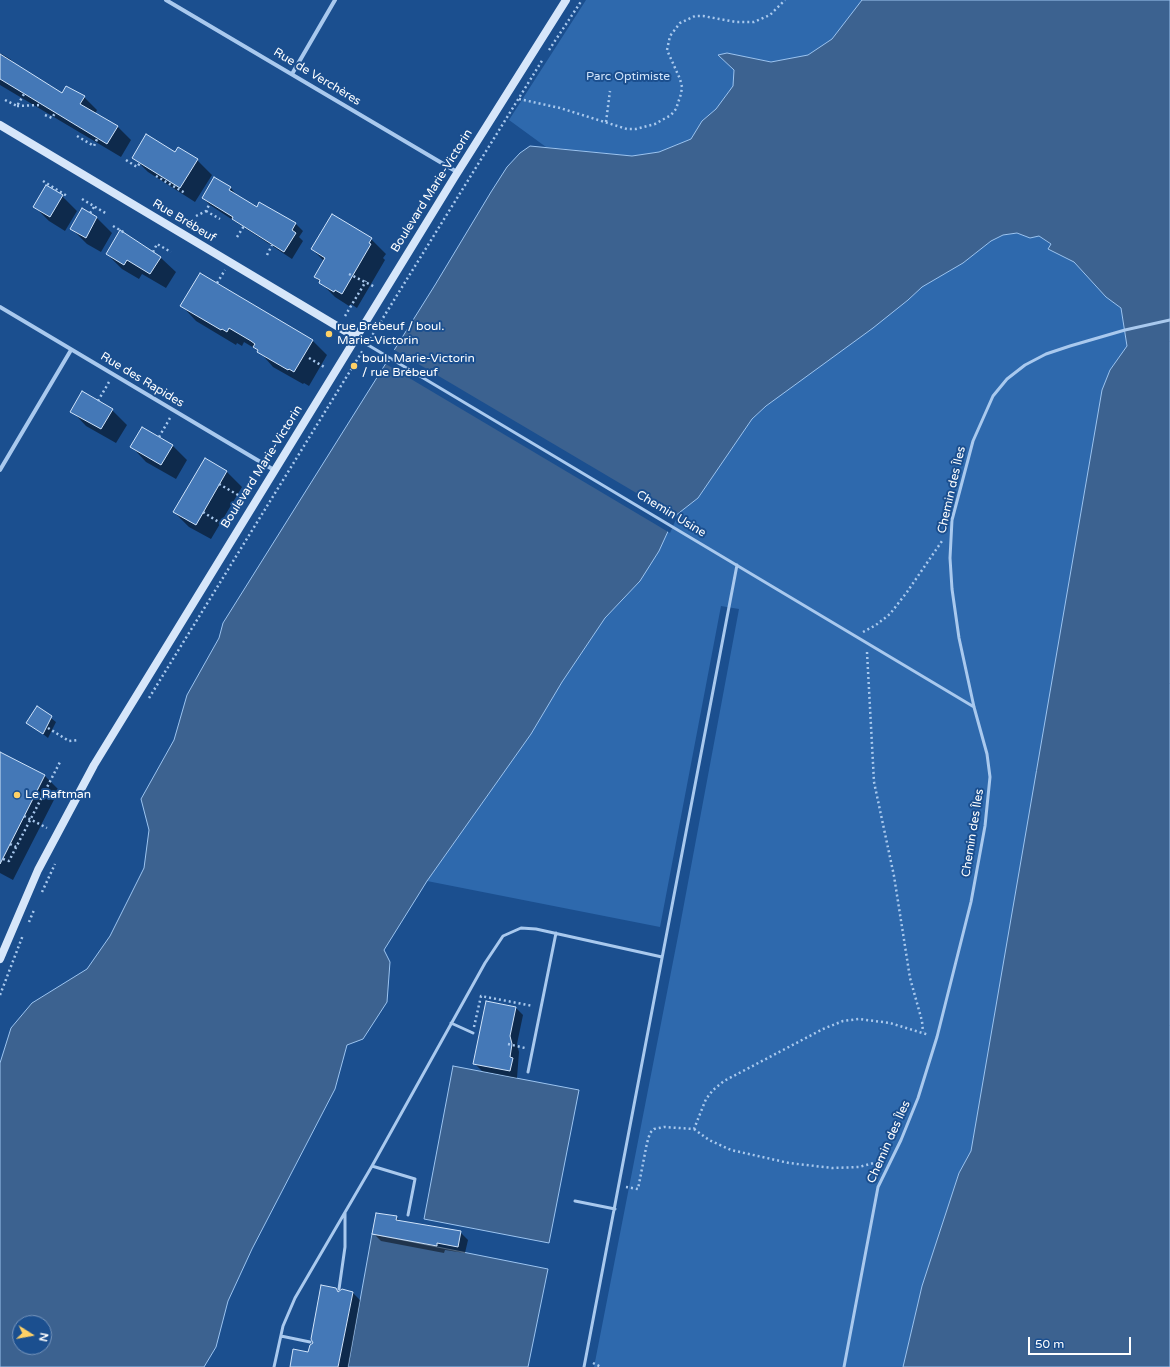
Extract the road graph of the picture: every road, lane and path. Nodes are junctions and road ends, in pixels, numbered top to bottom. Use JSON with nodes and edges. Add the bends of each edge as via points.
{"nodes":[{"id":1,"x":166,"y":0,"type":"edge"},
{"id":2,"x":335,"y":0,"type":"edge"},
{"id":3,"x":566,"y":0,"type":"edge"},
{"id":4,"x":582,"y":0,"type":"edge"},
{"id":5,"x":785,"y":0,"type":"edge"},
{"id":6,"x":550,"y":48,"type":"dead end"},
{"id":7,"x":542,"y":61,"type":"dead end"},
{"id":8,"x":292,"y":74,"type":"junction"},
{"id":9,"x":610,"y":91,"type":"dead end"},
{"id":10,"x":24,"y":94,"type":"dead end"},
{"id":11,"x":518,"y":99,"type":"junction"},
{"id":12,"x":6,"y":100,"type":"dead end"},
{"id":13,"x":40,"y":105,"type":"dead end"},
{"id":14,"x":17,"y":106,"type":"junction"},
{"id":15,"x":55,"y":113,"type":"dead end"},
{"id":16,"x":45,"y":115,"type":"dead end"},
{"id":17,"x":606,"y":122,"type":"junction"},
{"id":18,"x":0,"y":125,"type":"edge"},
{"id":19,"x":77,"y":136,"type":"dead end"},
{"id":20,"x":97,"y":139,"type":"dead end"},
{"id":21,"x":126,"y":160,"type":"dead end"},
{"id":22,"x":140,"y":163,"type":"dead end"},
{"id":23,"x":458,"y":172,"type":"junction"},
{"id":24,"x":156,"y":176,"type":"dead end"},
{"id":25,"x":43,"y":181,"type":"dead end"},
{"id":26,"x":185,"y":193,"type":"dead end"},
{"id":27,"x":68,"y":196,"type":"dead end"},
{"id":28,"x":82,"y":200,"type":"dead end"},
{"id":29,"x":210,"y":204,"type":"dead end"},
{"id":30,"x":94,"y":207,"type":"junction"},
{"id":31,"x":206,"y":211,"type":"junction"},
{"id":32,"x":90,"y":213,"type":"dead end"},
{"id":33,"x":107,"y":214,"type":"dead end"},
{"id":34,"x":196,"y":216,"type":"dead end"},
{"id":35,"x":220,"y":219,"type":"dead end"},
{"id":36,"x":113,"y":226,"type":"dead end"},
{"id":37,"x":244,"y":226,"type":"dead end"},
{"id":38,"x":125,"y":233,"type":"dead end"},
{"id":39,"x":237,"y":236,"type":"dead end"},
{"id":40,"x":272,"y":245,"type":"dead end"},
{"id":41,"x":153,"y":252,"type":"dead end"},
{"id":42,"x":171,"y":252,"type":"dead end"},
{"id":43,"x":267,"y":255,"type":"dead end"},
{"id":44,"x":230,"y":262,"type":"junction"},
{"id":45,"x":349,"y":274,"type":"dead end"},
{"id":46,"x":366,"y":282,"type":"junction"},
{"id":47,"x":217,"y":283,"type":"dead end"},
{"id":48,"x":376,"y":288,"type":"dead end"},
{"id":49,"x":0,"y":307,"type":"edge"},
{"id":50,"x":345,"y":316,"type":"dead end"},
{"id":51,"x":1170,"y":320,"type":"edge"},
{"id":52,"x":372,"y":336,"type":"dead end"},
{"id":53,"x":357,"y":338,"type":"junction"},
{"id":54,"x":71,"y":350,"type":"junction"},
{"id":55,"x":361,"y":354,"type":"dead end"},
{"id":56,"x":309,"y":358,"type":"dead end"},
{"id":57,"x":326,"y":368,"type":"dead end"},
{"id":58,"x":113,"y":374,"type":"junction"},
{"id":59,"x":98,"y":401,"type":"dead end"},
{"id":60,"x":174,"y":411,"type":"junction"},
{"id":61,"x":159,"y":436,"type":"dead end"},
{"id":62,"x":0,"y":470,"type":"edge"},
{"id":63,"x":274,"y":470,"type":"junction"},
{"id":64,"x":219,"y":484,"type":"dead end"},
{"id":65,"x":246,"y":500,"type":"dead end"},
{"id":66,"x":203,"y":512,"type":"dead end"},
{"id":67,"x":228,"y":528,"type":"dead end"},
{"id":68,"x":943,"y":539,"type":"dead end"},
{"id":69,"x":738,"y":565,"type":"junction"},
{"id":70,"x":855,"y":635,"type":"junction"},
{"id":71,"x":866,"y":642,"type":"junction"},
{"id":72,"x":146,"y":704,"type":"dead end"},
{"id":73,"x":974,"y":707,"type":"junction"},
{"id":74,"x":48,"y":728,"type":"dead end"},
{"id":75,"x":79,"y":740,"type":"dead end"},
{"id":76,"x":60,"y":762,"type":"dead end"},
{"id":77,"x":24,"y":816,"type":"dead end"},
{"id":78,"x":31,"y":819,"type":"junction"},
{"id":79,"x":47,"y":828,"type":"dead end"},
{"id":80,"x":10,"y":844,"type":"dead end"},
{"id":81,"x":16,"y":847,"type":"junction"},
{"id":82,"x":58,"y":857,"type":"dead end"},
{"id":83,"x":3,"y":859,"type":"dead end"},
{"id":84,"x":39,"y":899,"type":"dead end"},
{"id":85,"x":36,"y":905,"type":"dead end"},
{"id":86,"x":31,"y":918,"type":"dead end"},
{"id":87,"x":556,"y":933,"type":"junction"},
{"id":88,"x":21,"y":940,"type":"dead end"},
{"id":89,"x":662,"y":957,"type":"junction"},
{"id":90,"x":0,"y":959,"type":"edge"},
{"id":91,"x":0,"y":995,"type":"edge"},
{"id":92,"x":528,"y":1005,"type":"dead end"},
{"id":93,"x":451,"y":1023,"type":"junction"},
{"id":94,"x":923,"y":1032,"type":"junction"},
{"id":95,"x":473,"y":1033,"type":"joint"},
{"id":96,"x":937,"y":1038,"type":"junction"},
{"id":97,"x":508,"y":1044,"type":"dead end"},
{"id":98,"x":523,"y":1048,"type":"dead end"},
{"id":99,"x":528,"y":1072,"type":"dead end"},
{"id":100,"x":694,"y":1129,"type":"junction"},
{"id":101,"x":893,"y":1155,"type":"junction"},
{"id":102,"x":372,"y":1166,"type":"junction"},
{"id":103,"x":619,"y":1186,"type":"junction"},
{"id":104,"x":575,"y":1201,"type":"dead end"},
{"id":105,"x":615,"y":1209,"type":"junction"},
{"id":106,"x":345,"y":1212,"type":"junction"},
{"id":107,"x":408,"y":1215,"type":"dead end"},
{"id":108,"x":338,"y":1288,"type":"dead end"},
{"id":109,"x":280,"y":1336,"type":"junction"},
{"id":110,"x":310,"y":1342,"type":"dead end"},
{"id":111,"x":274,"y":1367,"type":"edge"},
{"id":112,"x":584,"y":1367,"type":"edge"},
{"id":113,"x":844,"y":1367,"type":"edge"}],
"edges":[{"from":1,"to":8,"type":"street","name":"Rue de Verchères"},
{"from":2,"to":8,"type":"street"},
{"from":3,"to":23,"type":"street","name":"Boulevard Marie-Victorin"},
{"from":4,"to":6,"type":"path"},
{"from":5,"to":17,"type":"path","via":[[770,15],[754,22],[694,16],[680,23],[670,36],[667,50],[682,87],[676,109],[662,121],[646,128],[627,129]]},
{"from":7,"to":11,"type":"path","name":"Boulevard Marie-Victorin"},
{"from":8,"to":23,"type":"street","name":"Rue de Verchères"},
{"from":9,"to":17,"type":"path"},
{"from":10,"to":14,"type":"path"},
{"from":11,"to":17,"type":"path"},
{"from":11,"to":52,"type":"path","name":"Boulevard Marie-Victorin"},
{"from":12,"to":14,"type":"path"},
{"from":13,"to":14,"type":"path"},
{"from":15,"to":16,"type":"path","via":[[52,118]]},
{"from":18,"to":44,"type":"street","name":"Rue Brébeuf"},
{"from":19,"to":20,"type":"path","via":[[94,146]]},
{"from":21,"to":22,"type":"path","via":[[137,167]]},
{"from":23,"to":53,"type":"street","name":"Boulevard Marie-Victorin"},
{"from":24,"to":26,"type":"path"},
{"from":25,"to":27,"type":"path"},
{"from":28,"to":30,"type":"path"},
{"from":29,"to":31,"type":"path"},
{"from":30,"to":32,"type":"path"},
{"from":30,"to":33,"type":"path"},
{"from":31,"to":34,"type":"path"},
{"from":31,"to":35,"type":"path"},
{"from":36,"to":38,"type":"path"},
{"from":37,"to":39,"type":"path"},
{"from":40,"to":43,"type":"path"},
{"from":41,"to":42,"type":"path","via":[[157,244]]},
{"from":44,"to":47,"type":"path"},
{"from":44,"to":53,"type":"street","name":"Rue Brébeuf"},
{"from":45,"to":46,"type":"path"},
{"from":46,"to":48,"type":"path"},
{"from":46,"to":50,"type":"path"},
{"from":49,"to":54,"type":"street","name":"Rue des Rapides"},
{"from":51,"to":73,"type":"lane","name":"Chemin des Îles","via":[[1124,330],[1046,354],[1025,365],[1007,379],[993,396],[975,436],[952,520],[952,589]]},
{"from":53,"to":63,"type":"street","name":"Boulevard Marie-Victorin"},
{"from":53,"to":69,"type":"lane","name":"Chemin Usine"},
{"from":54,"to":58,"type":"street","name":"Rue des Rapides"},
{"from":54,"to":62,"type":"street"},
{"from":55,"to":72,"type":"path","name":"Boulevard Marie-Victorin"},
{"from":56,"to":57,"type":"path"},
{"from":58,"to":59,"type":"path"},
{"from":58,"to":60,"type":"street","name":"Rue des Rapides"},
{"from":60,"to":61,"type":"path"},
{"from":60,"to":63,"type":"street","name":"Rue des Rapides"},
{"from":63,"to":90,"type":"street","name":"Boulevard Marie-Victorin","via":[[76,796],[38,870]]},
{"from":64,"to":65,"type":"path"},
{"from":66,"to":67,"type":"path"},
{"from":68,"to":70,"type":"path","via":[[890,614],[876,626]]},
{"from":69,"to":70,"type":"lane","name":"Chemin Usine"},
{"from":69,"to":89,"type":"lane"},
{"from":70,"to":71,"type":"lane","name":"Chemin Usine"},
{"from":71,"to":73,"type":"lane","name":"Chemin Usine"},
{"from":71,"to":94,"type":"path","via":[[874,782],[894,876],[910,978]]},
{"from":73,"to":96,"type":"lane","name":"Chemin des Îles","via":[[987,754],[989,796],[971,902]]},
{"from":74,"to":75,"type":"path","via":[[69,741]]},
{"from":76,"to":78,"type":"path"},
{"from":77,"to":78,"type":"path"},
{"from":78,"to":79,"type":"path"},
{"from":78,"to":81,"type":"path"},
{"from":80,"to":81,"type":"path"},
{"from":81,"to":83,"type":"path","via":[[9,861]]},
{"from":82,"to":84,"type":"path"},
{"from":85,"to":86,"type":"path"},
{"from":87,"to":89,"type":"lane"},
{"from":87,"to":93,"type":"lane","via":[[521,928],[503,936]]},
{"from":87,"to":99,"type":"lane"},
{"from":88,"to":91,"type":"path"},
{"from":89,"to":103,"type":"lane"},
{"from":92,"to":95,"type":"path","via":[[481,996]]},
{"from":93,"to":95,"type":"lane"},
{"from":93,"to":102,"type":"lane"},
{"from":94,"to":96,"type":"path"},
{"from":94,"to":100,"type":"path","via":[[890,1023],[859,1019],[843,1021],[724,1081],[712,1090],[706,1099]]},
{"from":96,"to":101,"type":"lane","name":"Chemin des Îles","via":[[918,1098]]},
{"from":97,"to":98,"type":"path"},
{"from":100,"to":101,"type":"path","via":[[709,1140],[731,1150],[788,1163],[832,1168],[859,1167]]},
{"from":100,"to":103,"type":"path","via":[[664,1126],[654,1129],[647,1143],[638,1189]]},
{"from":101,"to":113,"type":"lane","name":"Chemin des Îles","via":[[878,1187]]},
{"from":102,"to":106,"type":"lane"},
{"from":102,"to":107,"type":"lane","via":[[415,1179]]},
{"from":103,"to":105,"type":"lane"},
{"from":104,"to":105,"type":"lane"},
{"from":105,"to":112,"type":"lane"},
{"from":106,"to":108,"type":"lane","via":[[345,1247]]},
{"from":106,"to":109,"type":"lane","via":[[295,1298]]},
{"from":109,"to":110,"type":"lane"},
{"from":109,"to":111,"type":"lane"}]}
